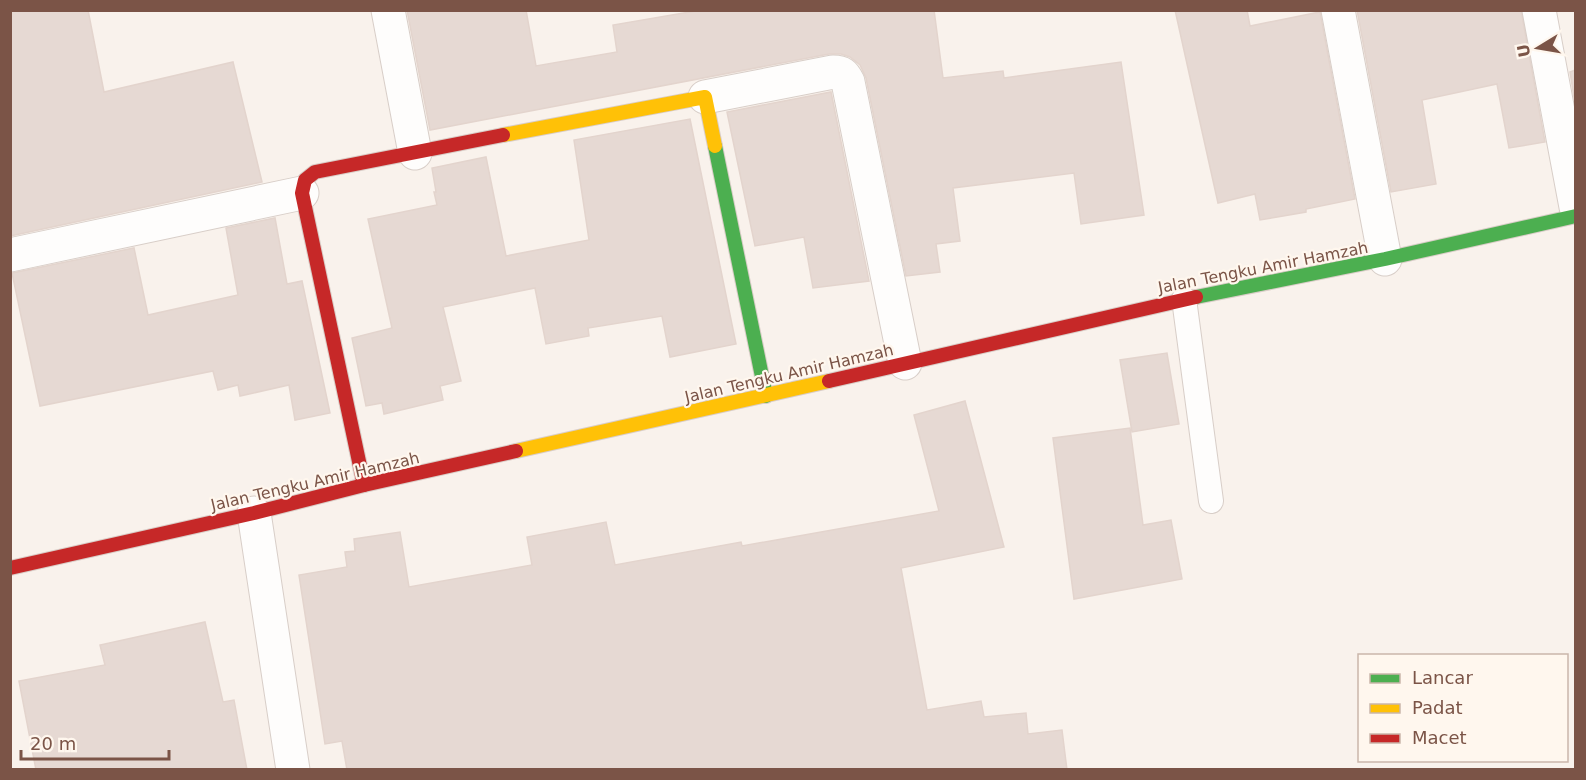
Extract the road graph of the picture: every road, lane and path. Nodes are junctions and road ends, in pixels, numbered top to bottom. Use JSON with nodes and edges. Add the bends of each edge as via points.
{"nodes":[{"id":1,"x":388,"y":10,"type":"edge"},
{"id":2,"x":1338,"y":10,"type":"edge"},
{"id":3,"x":1539,"y":10,"type":"edge"},
{"id":4,"x":705,"y":98,"type":"junction"},
{"id":5,"x":416,"y":153,"type":"junction"},
{"id":6,"x":302,"y":192,"type":"junction"},
{"id":7,"x":1575,"y":207,"type":"edge"},
{"id":8,"x":1575,"y":216,"type":"edge"},
{"id":9,"x":10,"y":255,"type":"edge"},
{"id":10,"x":1385,"y":259,"type":"junction"},
{"id":11,"x":1184,"y":299,"type":"junction"},
{"id":12,"x":905,"y":363,"type":"junction"},
{"id":13,"x":766,"y":396,"type":"junction"},
{"id":14,"x":364,"y":485,"type":"junction"},
{"id":15,"x":1211,"y":501,"type":"dead end"},
{"id":16,"x":254,"y":513,"type":"junction"},
{"id":17,"x":10,"y":568,"type":"edge"},
{"id":18,"x":293,"y":770,"type":"edge"}],
"edges":[{"from":1,"to":5,"type":"street"},
{"from":2,"to":10,"type":"street"},
{"from":3,"to":7,"type":"street"},
{"from":4,"to":5,"type":"main road"},
{"from":4,"to":12,"type":"street","via":[[833,72],[845,75]]},
{"from":4,"to":13,"type":"main road"},
{"from":5,"to":6,"type":"main road","via":[[315,172],[305,180]]},
{"from":6,"to":9,"type":"street"},
{"from":6,"to":14,"type":"main road"},
{"from":8,"to":10,"type":"main road","name":"Jalan Tengku Amir Hamzah"},
{"from":10,"to":11,"type":"main road","name":"Jalan Tengku Amir Hamzah"},
{"from":11,"to":12,"type":"main road","name":"Jalan Tengku Amir Hamzah"},
{"from":11,"to":15,"type":"lane"},
{"from":12,"to":13,"type":"main road","name":"Jalan Tengku Amir Hamzah"},
{"from":13,"to":14,"type":"main road","name":"Jalan Tengku Amir Hamzah"},
{"from":14,"to":16,"type":"main road","name":"Jalan Tengku Amir Hamzah"},
{"from":16,"to":17,"type":"main road","name":"Jalan Tengku Amir Hamzah"},
{"from":16,"to":18,"type":"street"}]}
